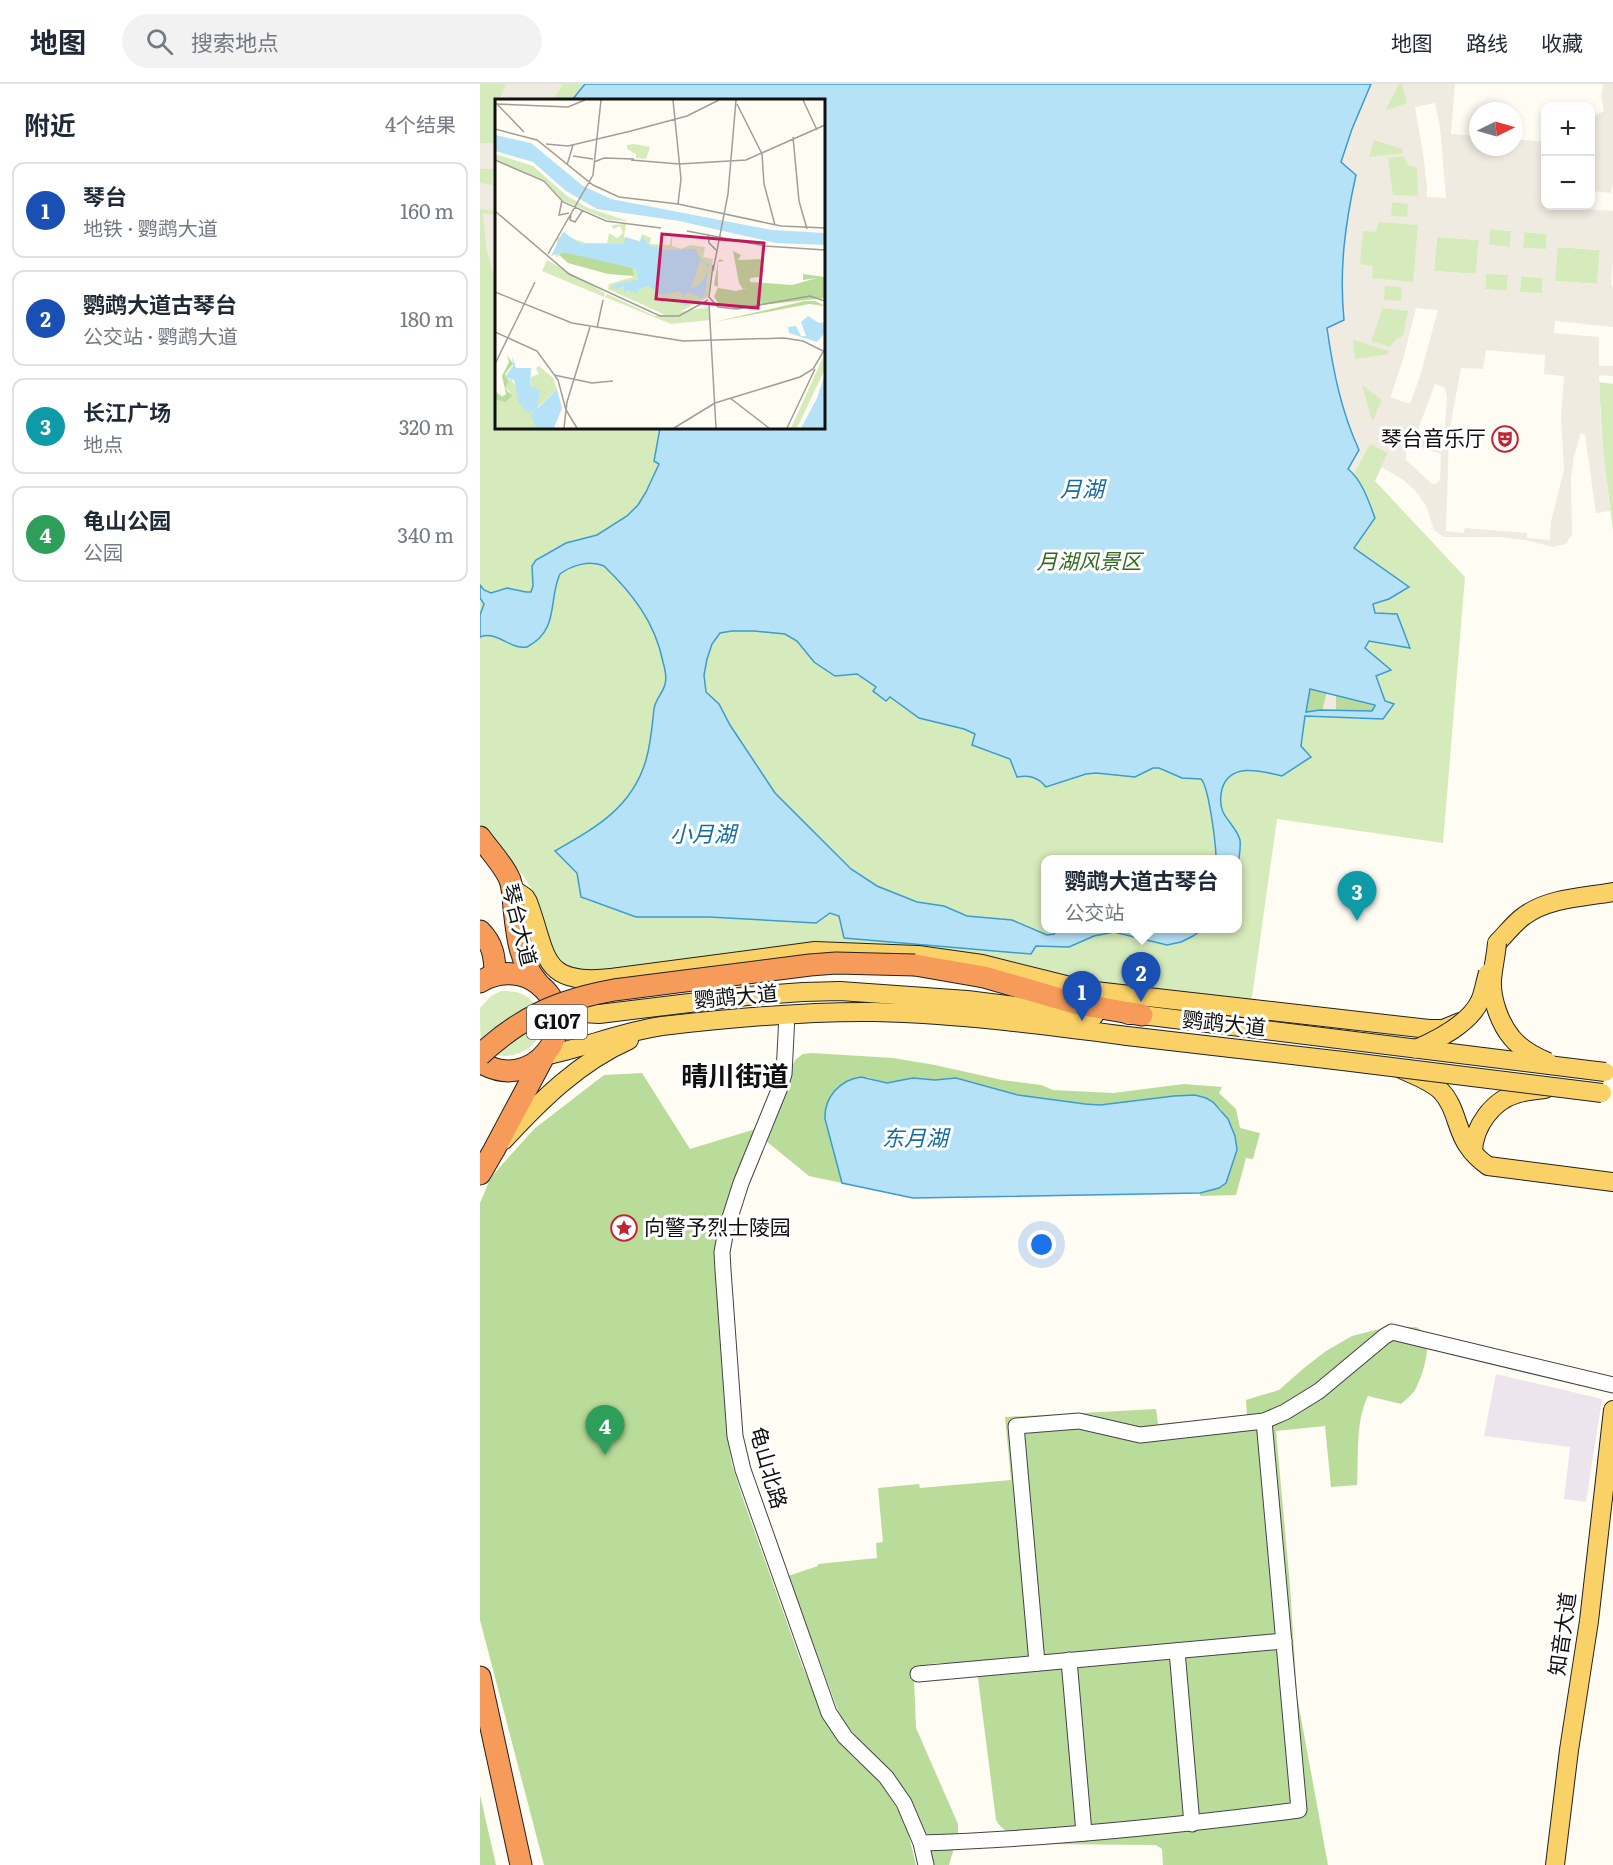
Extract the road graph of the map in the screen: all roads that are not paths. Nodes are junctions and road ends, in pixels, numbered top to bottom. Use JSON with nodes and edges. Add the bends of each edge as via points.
{"nodes":[{"id":1,"x":480,"y":837,"type":"edge"},
{"id":2,"x":513,"y":890,"type":"junction"},
{"id":3,"x":1613,"y":892,"type":"edge"},
{"id":4,"x":480,"y":931,"type":"edge"},
{"id":5,"x":1497,"y":942,"type":"junction"},
{"id":6,"x":486,"y":979,"type":"edge"},
{"id":7,"x":538,"y":983,"type":"junction"},
{"id":8,"x":553,"y":1002,"type":"junction"},
{"id":9,"x":787,"y":1015,"type":"junction"},
{"id":10,"x":1142,"y":1015,"type":"junction"},
{"id":11,"x":1465,"y":1020,"type":"junction"},
{"id":12,"x":661,"y":1027,"type":"junction"},
{"id":13,"x":1416,"y":1049,"type":"junction"},
{"id":14,"x":480,"y":1055,"type":"edge"},
{"id":15,"x":544,"y":1056,"type":"junction"},
{"id":16,"x":480,"y":1062,"type":"edge"},
{"id":17,"x":1558,"y":1066,"type":"junction"},
{"id":18,"x":1399,"y":1069,"type":"junction"},
{"id":19,"x":1609,"y":1073,"type":"edge"},
{"id":20,"x":1557,"y":1088,"type":"junction"},
{"id":21,"x":1607,"y":1093,"type":"edge"},
{"id":22,"x":495,"y":1150,"type":"junction"},
{"id":23,"x":1473,"y":1151,"type":"junction"},
{"id":24,"x":480,"y":1173,"type":"edge"},
{"id":25,"x":1613,"y":1182,"type":"edge"},
{"id":26,"x":1613,"y":1385,"type":"edge"},
{"id":27,"x":1613,"y":1410,"type":"edge"},
{"id":28,"x":1264,"y":1420,"type":"junction"},
{"id":29,"x":1284,"y":1641,"type":"junction"},
{"id":30,"x":1177,"y":1651,"type":"junction"},
{"id":31,"x":1069,"y":1660,"type":"junction"},
{"id":32,"x":1037,"y":1663,"type":"junction"},
{"id":33,"x":918,"y":1674,"type":"dead end"},
{"id":34,"x":480,"y":1677,"type":"edge"},
{"id":35,"x":480,"y":1730,"type":"edge"},
{"id":36,"x":1192,"y":1824,"type":"junction"},
{"id":37,"x":1084,"y":1833,"type":"junction"},
{"id":38,"x":921,"y":1843,"type":"junction"},
{"id":39,"x":510,"y":1865,"type":"edge"},
{"id":40,"x":521,"y":1865,"type":"edge"},
{"id":41,"x":926,"y":1865,"type":"edge"},
{"id":42,"x":1555,"y":1865,"type":"edge"}],
"edges":[{"from":1,"to":2,"type":"highway","name":"琴台大道","number":"G107","via":[[509,877]]},
{"from":2,"to":7,"type":"highway","name":"琴台大道","number":"G107","via":[[523,960]]},
{"from":2,"to":11,"type":"main road","via":[[528,902],[547,959],[567,976],[583,980],[815,951],[918,955],[982,964],[1086,990],[1429,1029],[1443,1029]]},
{"from":3,"to":5,"type":"main road","via":[[1538,908]]},
{"from":4,"to":6,"type":"highway","name":"琴台大道","number":"G107","via":[[494,951],[495,975]]},
{"from":5,"to":11,"type":"main road","bridge":true,"via":[[1480,1001]]},
{"from":5,"to":17,"type":"main road","bridge":true,"via":[[1492,983],[1502,1022],[1513,1039]]},
{"from":6,"to":7,"type":"highway","number":"G107","via":[[508,973]]},
{"from":7,"to":8,"type":"highway","number":"G107"},
{"from":8,"to":10,"type":"main road","name":"鹦鹉大道","via":[[566,1012],[580,1014],[747,996],[840,992],[967,1000],[1095,1016]]},
{"from":8,"to":15,"type":"highway","number":"G107","via":[[556,1031]]},
{"from":9,"to":12,"type":"main road","name":"鹦鹉大道"},
{"from":9,"to":18,"type":"main road","name":"鹦鹉大道","bridge":true,"via":[[872,1012],[1011,1022]]},
{"from":9,"to":38,"type":"street","name":"龟山北路","via":[[784,1074],[723,1241],[736,1443],[829,1713],[845,1737],[895,1789]]},
{"from":10,"to":13,"type":"main road","name":"鹦鹉大道","bridge":true},
{"from":10,"to":14,"type":"highway","bridge":true,"via":[[1078,1004],[984,977],[915,965],[836,963],[583,996],[543,1010],[516,1025]]},
{"from":11,"to":13,"type":"main road","bridge":true},
{"from":12,"to":15,"type":"main road"},
{"from":12,"to":22,"type":"main road","via":[[591,1060],[528,1114]]},
{"from":13,"to":17,"type":"main road","name":"鹦鹉大道","bridge":true},
{"from":15,"to":16,"type":"highway","number":"G107","via":[[518,1071],[503,1071]]},
{"from":15,"to":22,"type":"highway","number":"G107"},
{"from":17,"to":19,"type":"main road","name":"鹦鹉大道","bridge":true},
{"from":18,"to":20,"type":"main road","name":"鹦鹉大道","bridge":true},
{"from":18,"to":23,"type":"main road","bridge":true,"via":[[1424,1078],[1441,1091]]},
{"from":20,"to":21,"type":"main road","name":"鹦鹉大道","bridge":true},
{"from":20,"to":23,"type":"main road","bridge":true,"via":[[1520,1092],[1502,1101],[1487,1113],[1476,1130]]},
{"from":22,"to":24,"type":"highway","number":"G107"},
{"from":23,"to":25,"type":"main road","via":[[1488,1166],[1500,1169]]},
{"from":26,"to":28,"type":"street","via":[[1392,1332],[1319,1391]]},
{"from":27,"to":42,"type":"main road","name":"知音大道"},
{"from":28,"to":29,"type":"street"},
{"from":28,"to":32,"type":"street","via":[[1140,1435],[1079,1421],[1016,1426]]},
{"from":29,"to":30,"type":"street"},
{"from":29,"to":36,"type":"street","via":[[1299,1810]]},
{"from":30,"to":31,"type":"street"},
{"from":30,"to":36,"type":"street"},
{"from":31,"to":32,"type":"street"},
{"from":31,"to":37,"type":"street"},
{"from":32,"to":33,"type":"street"},
{"from":34,"to":40,"type":"highway"},
{"from":35,"to":39,"type":"highway"},
{"from":36,"to":37,"type":"street"},
{"from":37,"to":38,"type":"street"},
{"from":38,"to":41,"type":"street","name":"龟山北路"}]}
